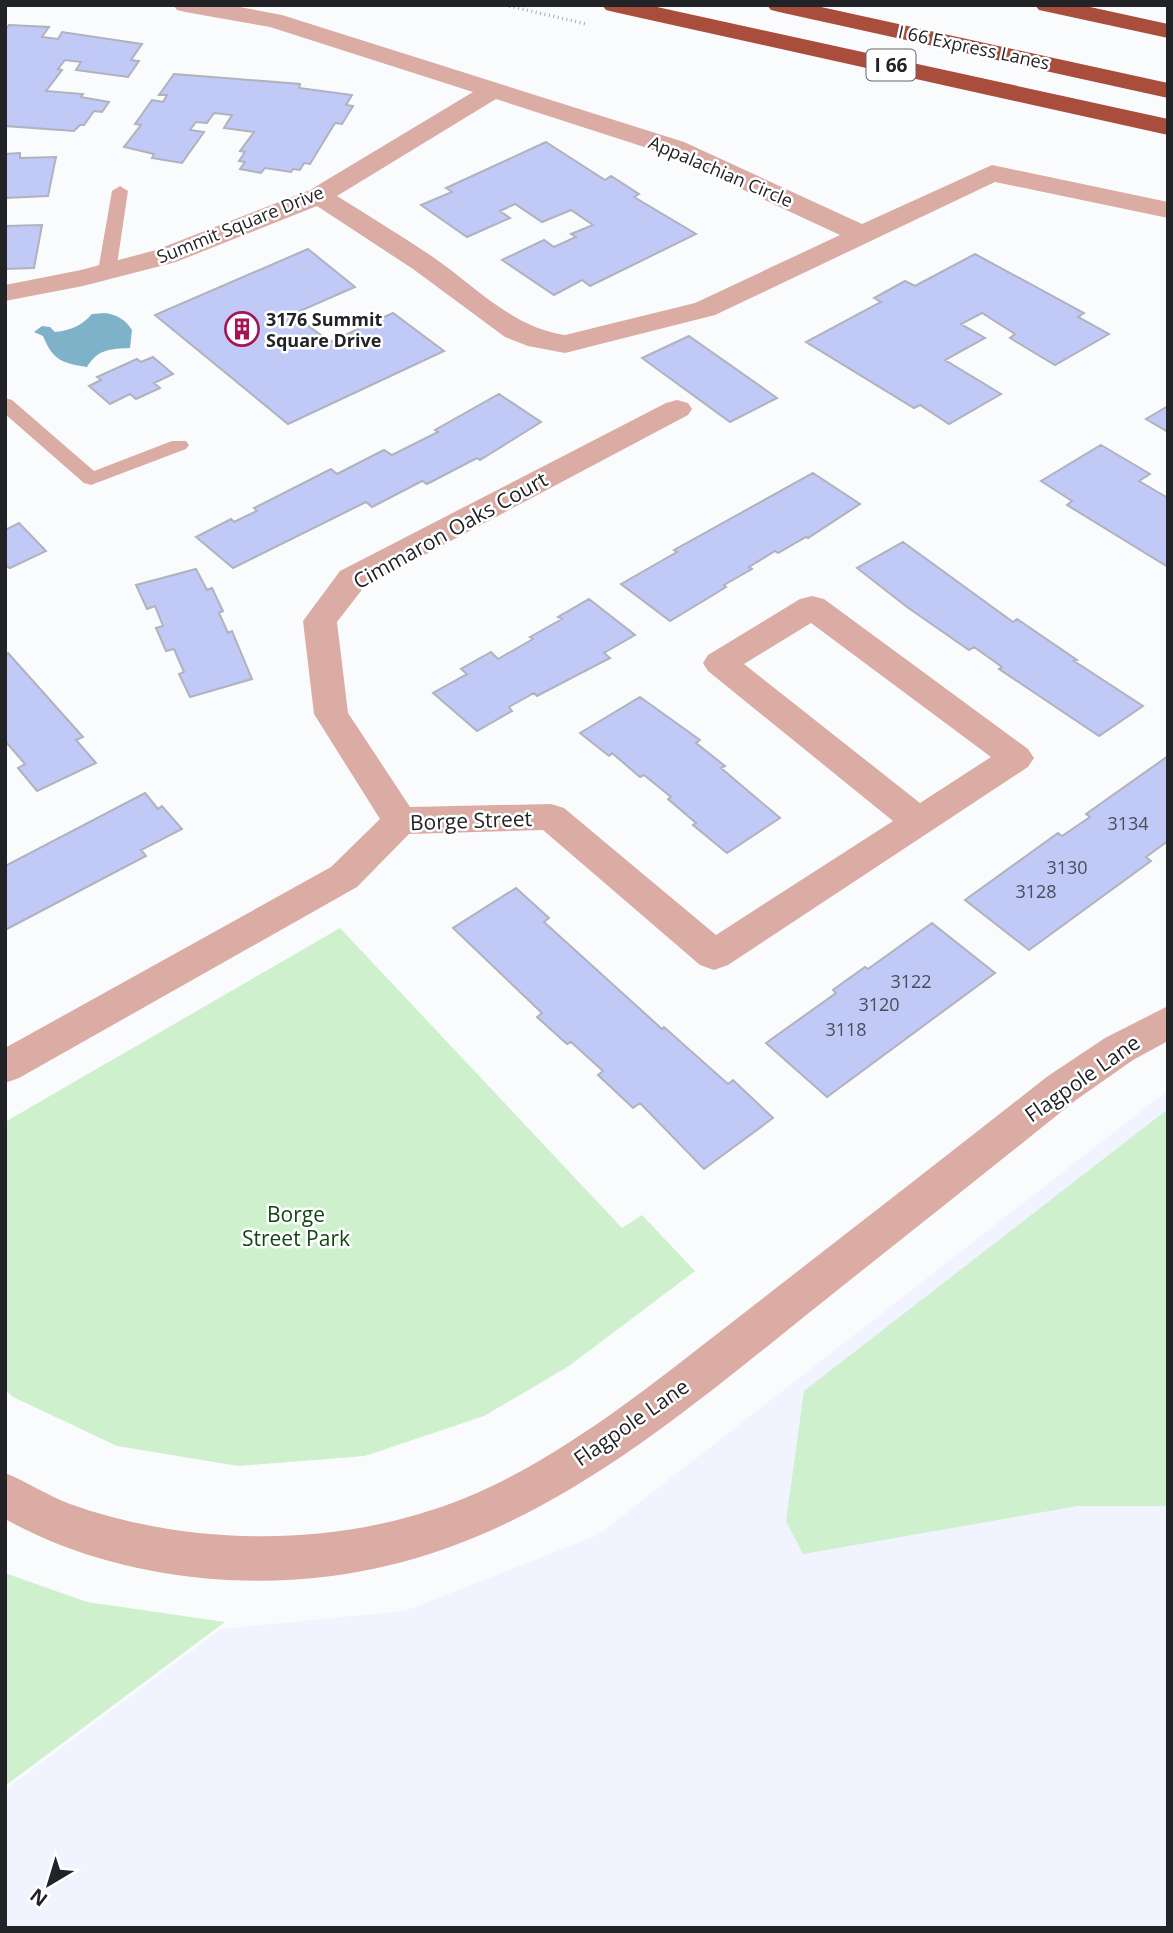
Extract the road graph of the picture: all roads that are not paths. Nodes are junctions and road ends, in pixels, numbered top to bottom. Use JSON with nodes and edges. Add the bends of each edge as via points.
{"nodes":[{"id":1,"x":185,"y":5,"type":"edge"},
{"id":2,"x":614,"y":5,"type":"edge"},
{"id":3,"x":779,"y":5,"type":"edge"},
{"id":4,"x":1047,"y":5,"type":"edge"},
{"id":5,"x":1168,"y":31,"type":"edge"},
{"id":6,"x":493,"y":90,"type":"junction"},
{"id":7,"x":1168,"y":91,"type":"edge"},
{"id":8,"x":1168,"y":127,"type":"edge"},
{"id":9,"x":120,"y":191,"type":"dead end"},
{"id":10,"x":319,"y":196,"type":"junction"},
{"id":11,"x":1168,"y":210,"type":"edge"},
{"id":12,"x":860,"y":234,"type":"junction"},
{"id":13,"x":107,"y":271,"type":"junction"},
{"id":14,"x":5,"y":293,"type":"edge"},
{"id":15,"x":5,"y":404,"type":"edge"},
{"id":16,"x":677,"y":409,"type":"dead end"},
{"id":17,"x":179,"y":445,"type":"dead end"},
{"id":18,"x":400,"y":821,"type":"junction"},
{"id":19,"x":919,"y":821,"type":"junction"},
{"id":20,"x":1168,"y":1022,"type":"edge"},
{"id":21,"x":5,"y":1067,"type":"edge"},
{"id":22,"x":5,"y":1495,"type":"edge"}],
"edges":[{"from":1,"to":6,"type":"street","name":"Appalachian Circle","via":[[274,20]]},
{"from":2,"to":8,"type":"highway","number":"I 66"},
{"from":3,"to":7,"type":"highway","name":"I 66 Express Lanes"},
{"from":4,"to":5,"type":"highway"},
{"from":6,"to":10,"type":"street","name":"Summit Square Drive"},
{"from":6,"to":12,"type":"street","name":"Appalachian Circle","via":[[675,148]]},
{"from":9,"to":13,"type":"lane"},
{"from":10,"to":12,"type":"street","via":[[423,263],[515,331],[565,344],[705,309]]},
{"from":10,"to":13,"type":"street","name":"Summit Square Drive","via":[[166,256]]},
{"from":11,"to":12,"type":"street","via":[[992,173]]},
{"from":13,"to":14,"type":"street","name":"Summit Square Drive"},
{"from":15,"to":17,"type":"lane","via":[[91,479]]},
{"from":16,"to":18,"type":"street","name":"Cimmaron Oaks Court","via":[[352,579],[320,621],[331,714]]},
{"from":18,"to":19,"type":"street","name":"Borge Street","via":[[551,817],[714,955]]},
{"from":18,"to":21,"type":"street","name":"Borge Street","via":[[344,877]]},
{"from":19,"to":19,"type":"street","name":"Borge Street","via":[[1016,758],[812,607],[720,663]]},
{"from":20,"to":22,"type":"street","name":"Flagpole Lane","via":[[1062,1088],[703,1371],[584,1457],[466,1520],[407,1540],[336,1554],[243,1560],[152,1550],[69,1527]]}]}
